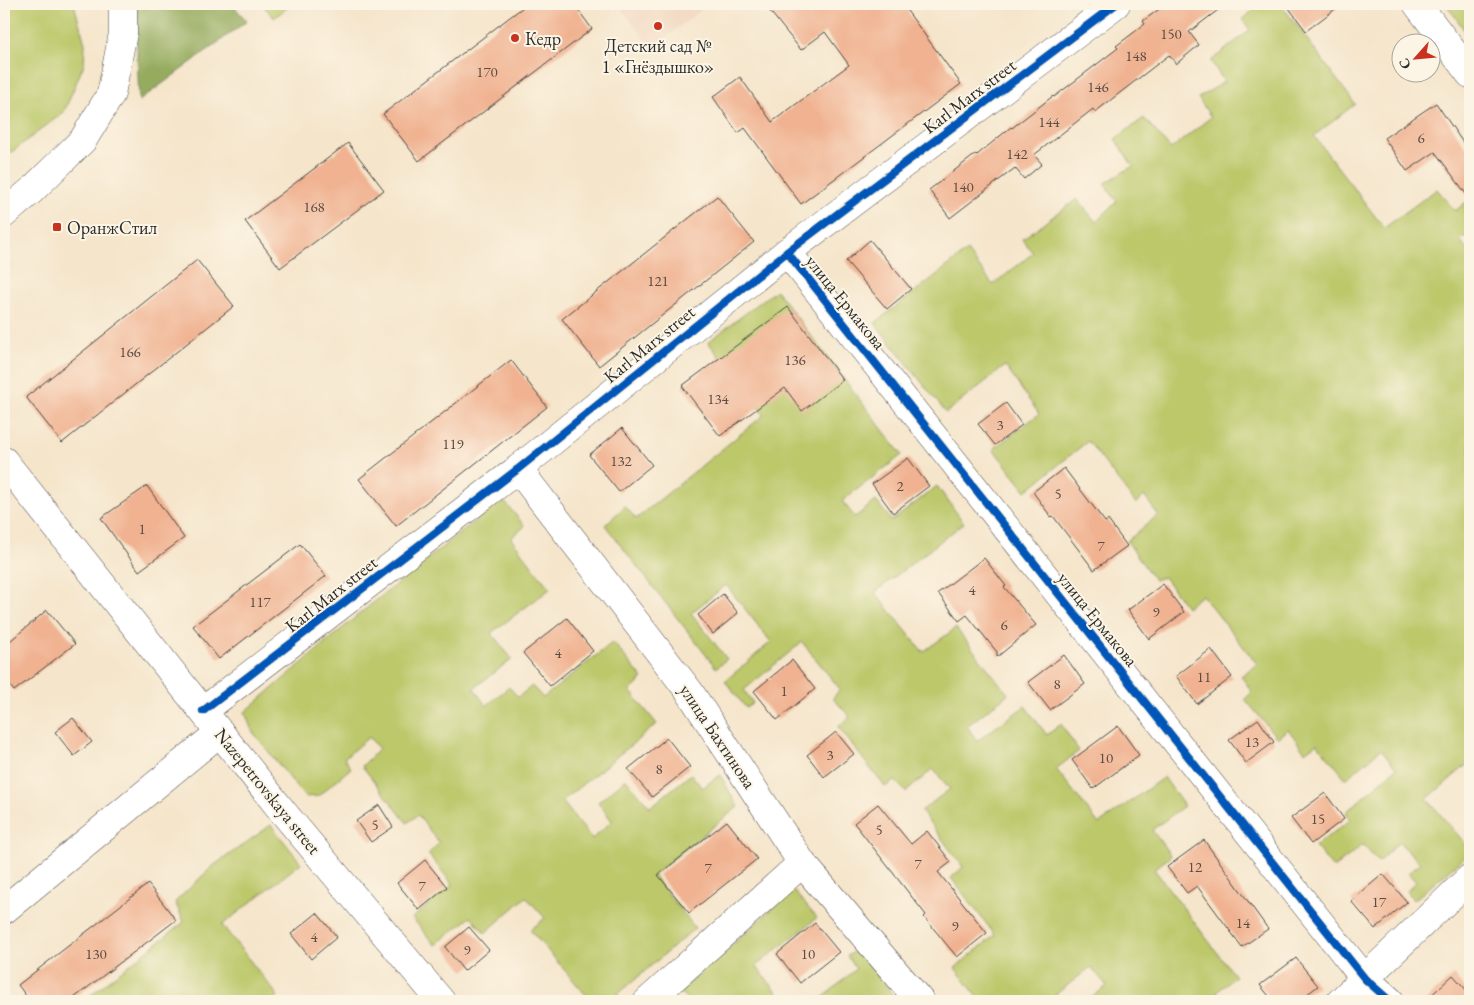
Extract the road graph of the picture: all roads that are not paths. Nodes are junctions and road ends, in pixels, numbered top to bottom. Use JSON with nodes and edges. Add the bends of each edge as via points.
{"nodes":[{"id":1,"x":123,"y":4,"type":"edge"},
{"id":2,"x":1116,"y":4,"type":"edge"},
{"id":3,"x":1417,"y":4,"type":"edge"},
{"id":4,"x":1470,"y":74,"type":"edge"},
{"id":5,"x":4,"y":214,"type":"edge"},
{"id":6,"x":787,"y":252,"type":"junction"},
{"id":7,"x":4,"y":461,"type":"edge"},
{"id":8,"x":518,"y":469,"type":"junction"},
{"id":9,"x":203,"y":711,"type":"junction"},
{"id":10,"x":220,"y":732,"type":"junction"},
{"id":11,"x":802,"y":863,"type":"junction"},
{"id":12,"x":1470,"y":878,"type":"edge"},
{"id":13,"x":4,"y":910,"type":"edge"},
{"id":14,"x":1365,"y":979,"type":"junction"},
{"id":15,"x":441,"y":1001,"type":"edge"},
{"id":16,"x":648,"y":1001,"type":"edge"},
{"id":17,"x":920,"y":1001,"type":"edge"},
{"id":18,"x":1341,"y":1001,"type":"edge"},
{"id":19,"x":1390,"y":1001,"type":"edge"}],
"edges":[{"from":1,"to":5,"type":"street","via":[[123,33],[111,94],[83,140]]},
{"from":2,"to":6,"type":"street","name":"Karl Marx street"},
{"from":3,"to":4,"type":"street"},
{"from":6,"to":8,"type":"street","name":"Karl Marx street"},
{"from":6,"to":14,"type":"street","name":"улица Ермакова"},
{"from":7,"to":9,"type":"street","name":"Nazepetrovskaya street"},
{"from":8,"to":9,"type":"street","name":"Karl Marx street"},
{"from":8,"to":11,"type":"street","name":"улица Бахтинова","via":[[689,691]]},
{"from":9,"to":10,"type":"street","name":"Nazepetrovskaya street"},
{"from":10,"to":13,"type":"street"},
{"from":10,"to":15,"type":"street","name":"Nazepetrovskaya street"},
{"from":11,"to":16,"type":"street"},
{"from":11,"to":17,"type":"street","name":"улица Бахтинова"},
{"from":12,"to":14,"type":"street"},
{"from":14,"to":18,"type":"street"},
{"from":14,"to":19,"type":"street","name":"улица Ермакова"}]}
